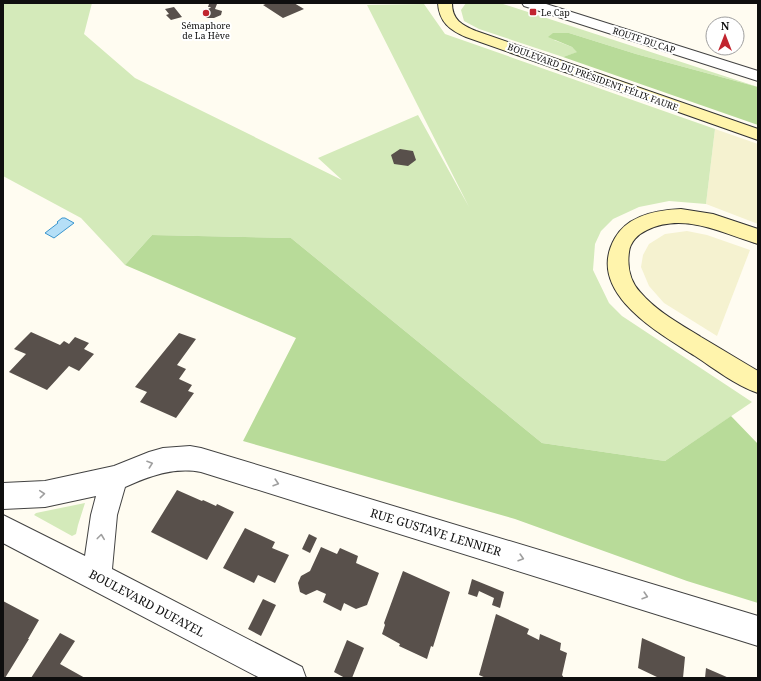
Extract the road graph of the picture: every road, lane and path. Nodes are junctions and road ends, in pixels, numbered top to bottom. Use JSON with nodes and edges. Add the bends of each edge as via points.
{"nodes":[{"id":1,"x":445,"y":3,"type":"edge"},
{"id":2,"x":529,"y":3,"type":"edge"},
{"id":3,"x":758,"y":76,"type":"edge"},
{"id":4,"x":758,"y":135,"type":"edge"},
{"id":5,"x":758,"y":237,"type":"edge"},
{"id":6,"x":758,"y":383,"type":"edge"},
{"id":7,"x":114,"y":479,"type":"junction"},
{"id":8,"x":3,"y":496,"type":"edge"},
{"id":9,"x":3,"y":528,"type":"edge"},
{"id":10,"x":96,"y":576,"type":"junction"},
{"id":11,"x":758,"y":631,"type":"edge"},
{"id":12,"x":291,"y":678,"type":"edge"}],
"edges":[{"from":1,"to":4,"type":"street","name":"BOULEVARD DU PRÉSIDENT FÉLIX FAURE","via":[[447,18],[456,27],[471,34]]},
{"from":2,"to":3,"type":"street","name":"ROUTE DU CAP"},
{"from":5,"to":6,"type":"street","via":[[692,216],[658,218],[631,230],[619,249],[618,261],[620,275],[632,298],[651,317]]},
{"from":8,"to":7,"type":"street","name":"RUE GUSTAVE LENNIER","one_way":true,"via":[[45,494]]},
{"from":10,"to":7,"type":"street","one_way":true,"via":[[104,515]]},
{"from":7,"to":11,"type":"street","name":"RUE GUSTAVE LENNIER","one_way":true,"via":[[163,460],[201,460]]},
{"from":9,"to":10,"type":"street","name":"BOULEVARD DUFAYEL"},
{"from":10,"to":12,"type":"street","name":"BOULEVARD DUFAYEL"}]}
